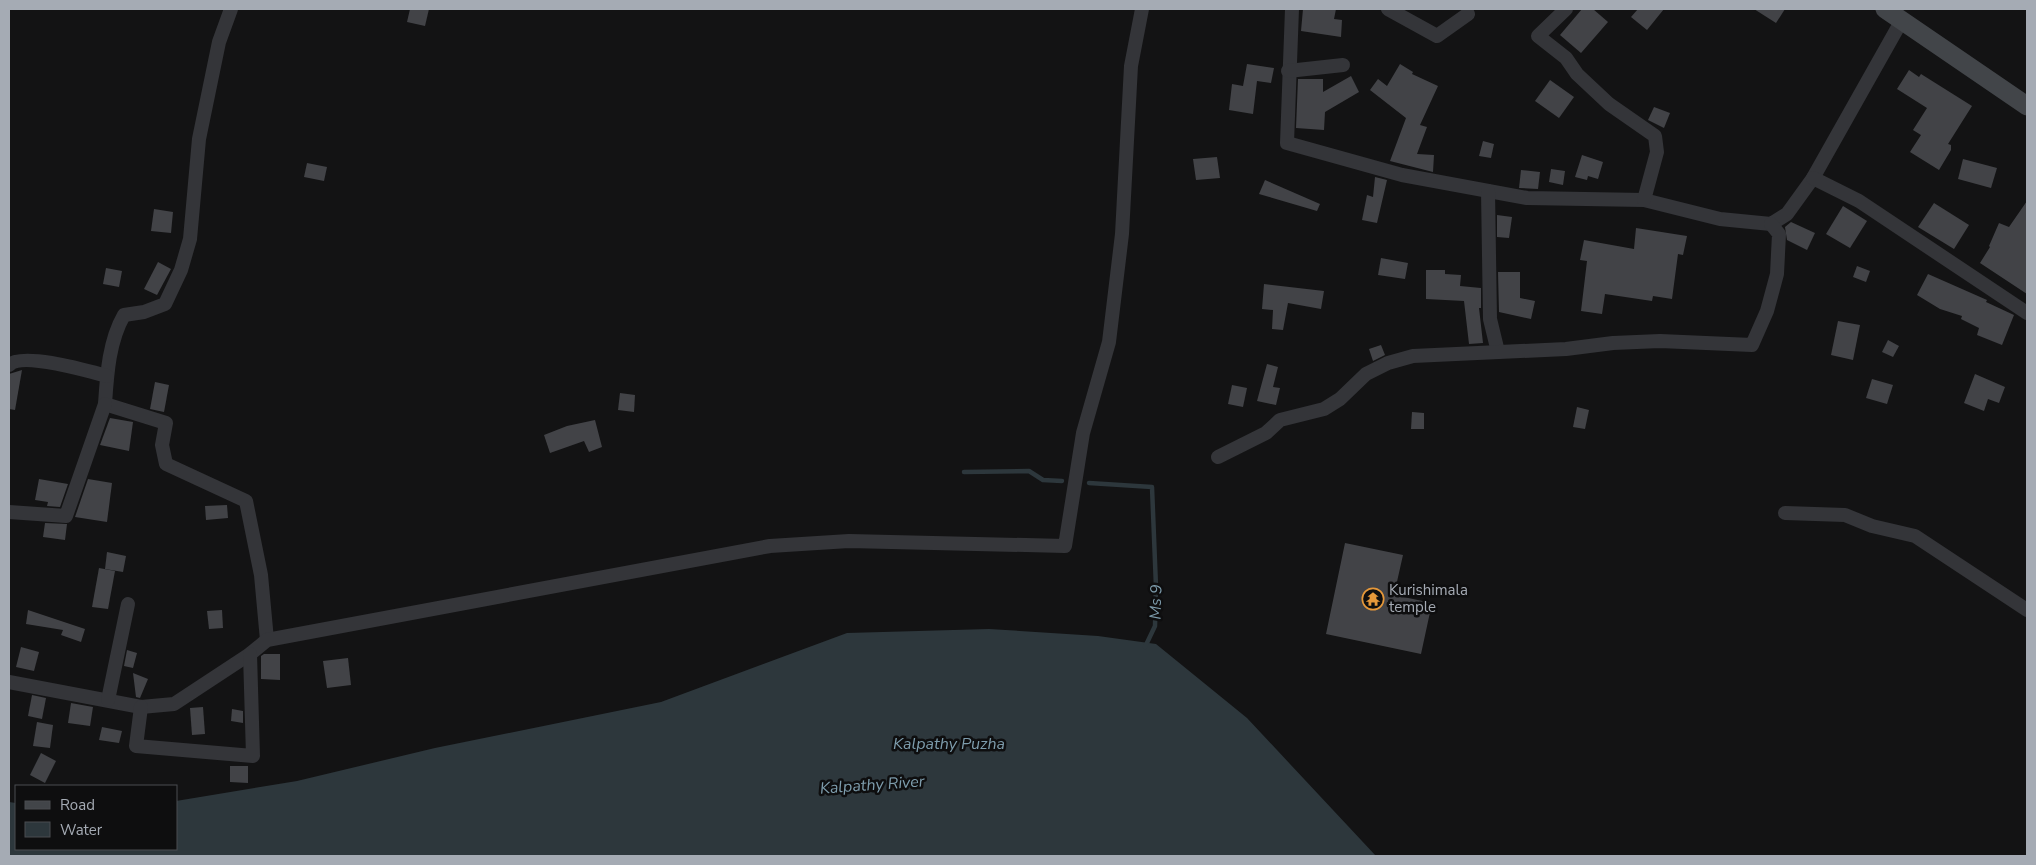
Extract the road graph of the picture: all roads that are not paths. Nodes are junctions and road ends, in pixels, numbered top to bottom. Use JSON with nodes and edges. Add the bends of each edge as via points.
{"nodes":[{"id":1,"x":231,"y":9,"type":"edge"},
{"id":2,"x":1142,"y":9,"type":"edge"},
{"id":3,"x":1292,"y":9,"type":"edge"},
{"id":4,"x":1388,"y":9,"type":"edge"},
{"id":5,"x":1566,"y":9,"type":"edge"},
{"id":6,"x":1886,"y":9,"type":"edge"},
{"id":7,"x":1467,"y":11,"type":"edge"},
{"id":8,"x":1902,"y":20,"type":"junction"},
{"id":9,"x":1343,"y":65,"type":"dead end"},
{"id":10,"x":1288,"y":71,"type":"junction"},
{"id":11,"x":2027,"y":106,"type":"edge"},
{"id":12,"x":1813,"y":178,"type":"junction"},
{"id":13,"x":1488,"y":191,"type":"junction"},
{"id":14,"x":1644,"y":200,"type":"junction"},
{"id":15,"x":1770,"y":224,"type":"junction"},
{"id":16,"x":2027,"y":313,"type":"edge"},
{"id":17,"x":1498,"y":352,"type":"junction"},
{"id":18,"x":9,"y":364,"type":"edge"},
{"id":19,"x":107,"y":376,"type":"junction"},
{"id":20,"x":105,"y":404,"type":"junction"},
{"id":21,"x":1218,"y":457,"type":"dead end"},
{"id":22,"x":9,"y":512,"type":"edge"},
{"id":23,"x":1785,"y":513,"type":"dead end"},
{"id":24,"x":128,"y":604,"type":"dead end"},
{"id":25,"x":2027,"y":610,"type":"edge"},
{"id":26,"x":267,"y":640,"type":"junction"},
{"id":27,"x":250,"y":654,"type":"junction"},
{"id":28,"x":9,"y":682,"type":"edge"},
{"id":29,"x":108,"y":700,"type":"junction"},
{"id":30,"x":141,"y":707,"type":"junction"}],
"edges":[{"from":1,"to":19,"type":"street","via":[[218,42],[199,139],[190,239],[181,270],[165,304],[124,315],[117,328]]},
{"from":2,"to":26,"type":"street","via":[[1131,66],[1122,234],[1109,342],[1083,433],[1065,546],[850,541],[770,546]]},
{"from":3,"to":10,"type":"street"},
{"from":4,"to":7,"type":"street","via":[[1437,36]]},
{"from":5,"to":14,"type":"street","via":[[1538,36],[1566,58],[1577,74],[1609,104],[1655,136],[1657,152]]},
{"from":6,"to":8,"type":"main road"},
{"from":8,"to":11,"type":"main road"},
{"from":8,"to":12,"type":"street"},
{"from":9,"to":10,"type":"street"},
{"from":10,"to":13,"type":"street","via":[[1287,143],[1402,175]]},
{"from":12,"to":15,"type":"street","via":[[1787,214]]},
{"from":12,"to":16,"type":"street","via":[[1860,201]]},
{"from":13,"to":14,"type":"street","via":[[1527,198]]},
{"from":13,"to":17,"type":"street","via":[[1490,319]]},
{"from":14,"to":15,"type":"street","via":[[1720,219]]},
{"from":15,"to":17,"type":"street","via":[[1779,234],[1777,274],[1767,311],[1752,345],[1660,341]]},
{"from":17,"to":21,"type":"street","via":[[1413,356],[1388,363],[1366,374],[1340,399],[1324,409],[1280,420],[1266,433]]},
{"from":18,"to":19,"type":"street","via":[[28,360]]},
{"from":19,"to":20,"type":"street"},
{"from":20,"to":22,"type":"street","via":[[66,516]]},
{"from":20,"to":26,"type":"street","via":[[166,423],[162,445],[166,464],[246,501],[261,575]]},
{"from":23,"to":25,"type":"street","via":[[1845,515],[1872,526],[1915,536]]},
{"from":24,"to":29,"type":"street"},
{"from":26,"to":27,"type":"street"},
{"from":27,"to":30,"type":"street","via":[[174,704]]},
{"from":27,"to":30,"type":"street","via":[[253,756],[136,746]]},
{"from":28,"to":29,"type":"street"},
{"from":29,"to":30,"type":"street"}]}
